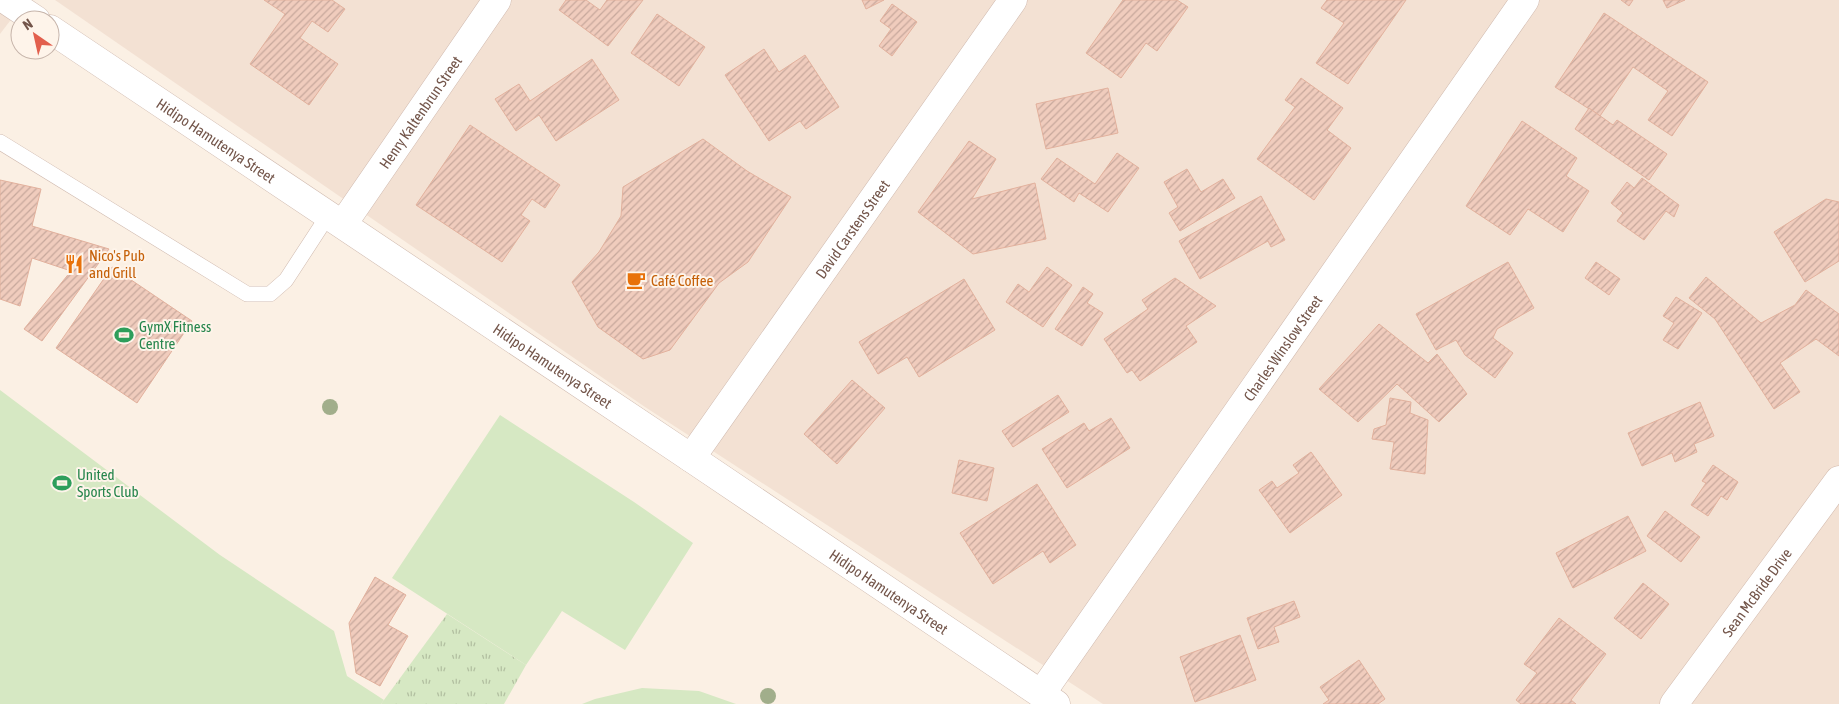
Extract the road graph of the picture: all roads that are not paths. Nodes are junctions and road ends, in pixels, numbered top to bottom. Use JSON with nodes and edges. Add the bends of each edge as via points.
{"nodes":[{"id":1,"x":6,"y":0,"type":"edge"},
{"id":2,"x":497,"y":0,"type":"edge"},
{"id":3,"x":1013,"y":0,"type":"edge"},
{"id":4,"x":1525,"y":0,"type":"edge"},
{"id":5,"x":21,"y":10,"type":"edge"},
{"id":6,"x":60,"y":36,"type":"edge"},
{"id":7,"x":0,"y":142,"type":"edge"},
{"id":8,"x":336,"y":219,"type":"junction"},
{"id":9,"x":691,"y":458,"type":"junction"},
{"id":10,"x":1839,"y":480,"type":"edge"},
{"id":11,"x":1048,"y":699,"type":"edge"},
{"id":12,"x":1674,"y":704,"type":"edge"}],
"edges":[{"from":1,"to":5,"type":"street"},
{"from":2,"to":8,"type":"street","name":"Henry Kaltenbrun Street"},
{"from":3,"to":9,"type":"street","name":"David Carstens Street"},
{"from":4,"to":11,"type":"street","name":"Charles Winslow Street"},
{"from":6,"to":8,"type":"street","name":"Hidipo Hamutenya Street"},
{"from":7,"to":8,"type":"lane","via":[[247,294],[270,294],[286,280]]},
{"from":8,"to":9,"type":"street","name":"Hidipo Hamutenya Street"},
{"from":9,"to":11,"type":"street","name":"Hidipo Hamutenya Street"},
{"from":10,"to":12,"type":"street","name":"Sean McBride Drive"}]}
